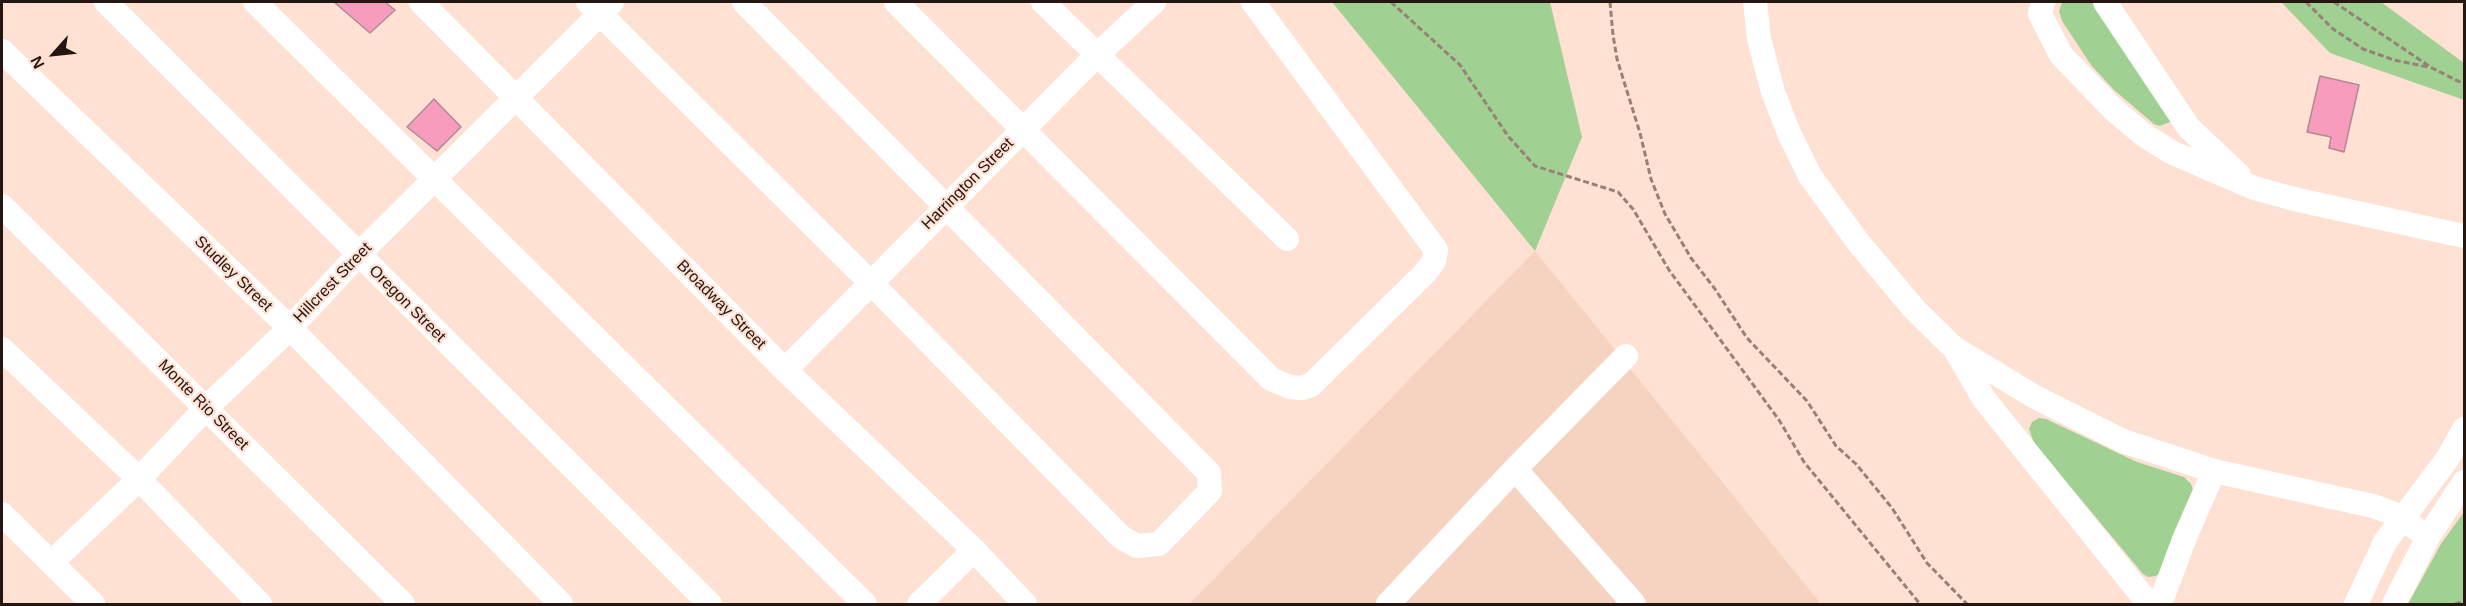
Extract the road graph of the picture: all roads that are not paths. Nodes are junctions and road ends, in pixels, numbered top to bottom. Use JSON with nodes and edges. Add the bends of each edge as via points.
{"nodes":[{"id":1,"x":106,"y":2,"type":"edge"},
{"id":2,"x":255,"y":2,"type":"edge"},
{"id":3,"x":421,"y":2,"type":"edge"},
{"id":4,"x":744,"y":2,"type":"edge"},
{"id":5,"x":896,"y":2,"type":"edge"},
{"id":6,"x":1043,"y":2,"type":"edge"},
{"id":7,"x":1154,"y":2,"type":"edge"},
{"id":8,"x":1253,"y":2,"type":"edge"},
{"id":9,"x":2043,"y":2,"type":"edge"},
{"id":10,"x":2105,"y":2,"type":"edge"},
{"id":11,"x":1757,"y":4,"type":"edge"},
{"id":12,"x":600,"y":5,"type":"edge"},
{"id":13,"x":2,"y":51,"type":"edge"},
{"id":14,"x":1097,"y":55,"type":"junction"},
{"id":15,"x":516,"y":97,"type":"junction"},
{"id":16,"x":1024,"y":129,"type":"junction"},
{"id":17,"x":435,"y":179,"type":"junction"},
{"id":18,"x":2254,"y":188,"type":"junction"},
{"id":19,"x":2,"y":206,"type":"edge"},
{"id":20,"x":946,"y":207,"type":"junction"},
{"id":21,"x":2464,"y":236,"type":"edge"},
{"id":22,"x":1287,"y":239,"type":"dead end"},
{"id":23,"x":358,"y":255,"type":"junction"},
{"id":24,"x":871,"y":283,"type":"junction"},
{"id":25,"x":290,"y":328,"type":"junction"},
{"id":26,"x":1954,"y":348,"type":"junction"},
{"id":27,"x":2,"y":349,"type":"edge"},
{"id":28,"x":1626,"y":356,"type":"dead end"},
{"id":29,"x":785,"y":369,"type":"junction"},
{"id":30,"x":206,"y":408,"type":"junction"},
{"id":31,"x":2464,"y":429,"type":"edge"},
{"id":32,"x":1515,"y":469,"type":"junction"},
{"id":33,"x":2214,"y":471,"type":"junction"},
{"id":34,"x":139,"y":479,"type":"junction"},
{"id":35,"x":2464,"y":482,"type":"edge"},
{"id":36,"x":2,"y":514,"type":"edge"},
{"id":37,"x":2402,"y":519,"type":"junction"},
{"id":38,"x":2428,"y":537,"type":"junction"},
{"id":39,"x":974,"y":550,"type":"junction"},
{"id":40,"x":52,"y":562,"type":"junction"},
{"id":41,"x":93,"y":604,"type":"edge"},
{"id":42,"x":260,"y":604,"type":"edge"},
{"id":43,"x":403,"y":604,"type":"edge"},
{"id":44,"x":561,"y":604,"type":"edge"},
{"id":45,"x":710,"y":604,"type":"edge"},
{"id":46,"x":865,"y":604,"type":"edge"},
{"id":47,"x":919,"y":604,"type":"edge"},
{"id":48,"x":1024,"y":604,"type":"edge"},
{"id":49,"x":1388,"y":604,"type":"edge"},
{"id":50,"x":1634,"y":604,"type":"edge"},
{"id":51,"x":2149,"y":604,"type":"edge"},
{"id":52,"x":2160,"y":604,"type":"edge"},
{"id":53,"x":2356,"y":604,"type":"edge"},
{"id":54,"x":2394,"y":604,"type":"edge"}],
"edges":[{"from":1,"to":23,"type":"street","name":"Oregon Street"},
{"from":2,"to":17,"type":"street"},
{"from":3,"to":15,"type":"street","name":"Broadway Street"},
{"from":4,"to":20,"type":"street"},
{"from":5,"to":16,"type":"street"},
{"from":6,"to":14,"type":"street"},
{"from":7,"to":14,"type":"street","name":"Harrington Street"},
{"from":8,"to":16,"type":"street","via":[[1436,250],[1425,273],[1311,385],[1290,387],[1271,379]]},
{"from":9,"to":18,"type":"street","via":[[2040,15],[2061,55],[2114,110],[2171,152]]},
{"from":10,"to":18,"type":"street","via":[[2189,128]]},
{"from":11,"to":26,"type":"street","via":[[1759,39],[1773,92],[1810,176],[1858,242]]},
{"from":12,"to":15,"type":"street","name":"Hillcrest Street"},
{"from":12,"to":24,"type":"street"},
{"from":13,"to":25,"type":"street","name":"Studley Street"},
{"from":14,"to":16,"type":"street","name":"Harrington Street"},
{"from":14,"to":22,"type":"street"},
{"from":15,"to":17,"type":"street","name":"Hillcrest Street"},
{"from":15,"to":29,"type":"street","name":"Broadway Street"},
{"from":16,"to":20,"type":"street","name":"Harrington Street"},
{"from":17,"to":23,"type":"street","name":"Hillcrest Street"},
{"from":17,"to":46,"type":"street"},
{"from":18,"to":21,"type":"street"},
{"from":19,"to":30,"type":"street","name":"Monte Rio Street"},
{"from":20,"to":24,"type":"street","name":"Harrington Street"},
{"from":20,"to":24,"type":"street","via":[[1209,473],[1210,491],[1159,544],[1137,546],[1120,537]]},
{"from":23,"to":25,"type":"street","name":"Hillcrest Street"},
{"from":23,"to":45,"type":"street","name":"Oregon Street"},
{"from":24,"to":29,"type":"street","name":"Harrington Street"},
{"from":25,"to":30,"type":"street","name":"Hillcrest Street"},
{"from":25,"to":44,"type":"street","name":"Studley Street"},
{"from":26,"to":33,"type":"street","via":[[2098,430]]},
{"from":26,"to":51,"type":"street","via":[[1984,399]]},
{"from":27,"to":34,"type":"street"},
{"from":28,"to":32,"type":"street"},
{"from":29,"to":39,"type":"street","name":"Broadway Street"},
{"from":30,"to":34,"type":"street","name":"Hillcrest Street"},
{"from":30,"to":43,"type":"street","name":"Monte Rio Street"},
{"from":31,"to":37,"type":"street","via":[[2448,458]]},
{"from":32,"to":49,"type":"street"},
{"from":32,"to":50,"type":"street"},
{"from":33,"to":37,"type":"street","via":[[2373,506]]},
{"from":33,"to":52,"type":"street"},
{"from":34,"to":40,"type":"street","name":"Hillcrest Street"},
{"from":34,"to":42,"type":"street"},
{"from":35,"to":38,"type":"street"},
{"from":36,"to":40,"type":"street"},
{"from":37,"to":38,"type":"street"},
{"from":37,"to":53,"type":"street","via":[[2385,542]]},
{"from":38,"to":54,"type":"street"},
{"from":39,"to":47,"type":"street"},
{"from":39,"to":48,"type":"street","name":"Broadway Street"},
{"from":40,"to":41,"type":"street"}]}
